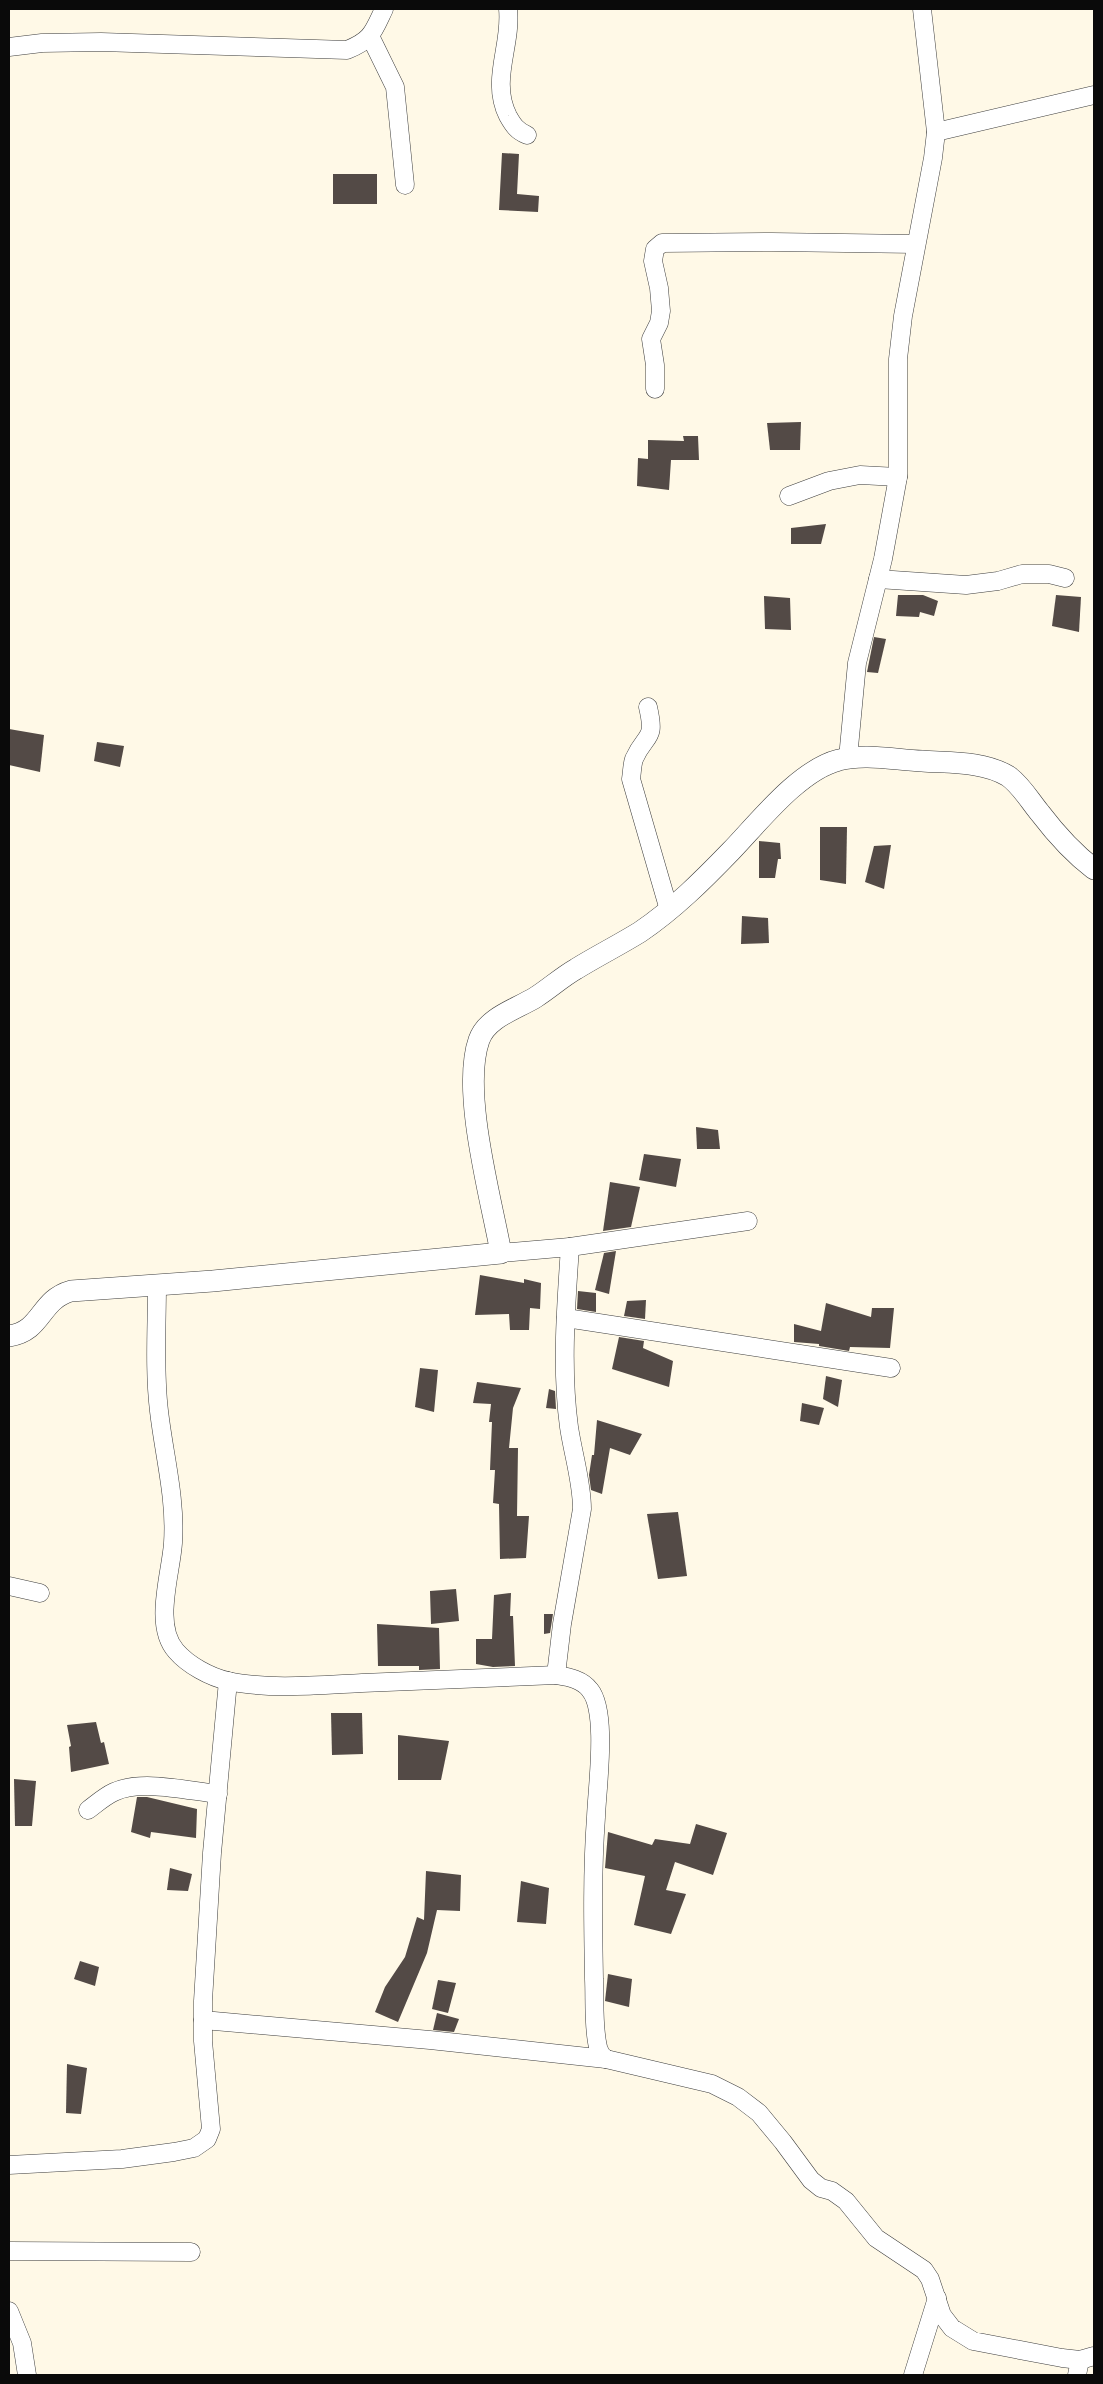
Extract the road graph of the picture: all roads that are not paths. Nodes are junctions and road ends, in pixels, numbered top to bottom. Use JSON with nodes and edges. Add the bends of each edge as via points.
{"nodes":[{"id":1,"x":384,"y":9,"type":"edge"},
{"id":2,"x":508,"y":9,"type":"edge"},
{"id":3,"x":922,"y":9,"type":"edge"},
{"id":4,"x":370,"y":36,"type":"junction"},
{"id":5,"x":9,"y":47,"type":"edge"},
{"id":6,"x":1094,"y":95,"type":"edge"},
{"id":7,"x":936,"y":132,"type":"junction"},
{"id":8,"x":526,"y":135,"type":"dead end"},
{"id":9,"x":405,"y":185,"type":"dead end"},
{"id":10,"x":916,"y":244,"type":"junction"},
{"id":11,"x":655,"y":389,"type":"dead end"},
{"id":12,"x":898,"y":477,"type":"junction"},
{"id":13,"x":789,"y":496,"type":"dead end"},
{"id":14,"x":1066,"y":578,"type":"dead end"},
{"id":15,"x":878,"y":579,"type":"junction"},
{"id":16,"x":648,"y":707,"type":"dead end"},
{"id":17,"x":848,"y":758,"type":"junction"},
{"id":18,"x":1094,"y":869,"type":"edge"},
{"id":19,"x":669,"y":910,"type":"junction"},
{"id":20,"x":748,"y":1221,"type":"dead end"},
{"id":21,"x":570,"y":1247,"type":"junction"},
{"id":22,"x":501,"y":1253,"type":"junction"},
{"id":23,"x":156,"y":1285,"type":"junction"},
{"id":24,"x":566,"y":1318,"type":"junction"},
{"id":25,"x":9,"y":1336,"type":"edge"},
{"id":26,"x":891,"y":1368,"type":"dead end"},
{"id":27,"x":9,"y":1586,"type":"edge"},
{"id":28,"x":40,"y":1593,"type":"dead end"},
{"id":29,"x":556,"y":1675,"type":"junction"},
{"id":30,"x":228,"y":1681,"type":"junction"},
{"id":31,"x":218,"y":1794,"type":"junction"},
{"id":32,"x":88,"y":1810,"type":"dead end"},
{"id":33,"x":203,"y":2020,"type":"junction"},
{"id":34,"x":606,"y":2059,"type":"junction"},
{"id":35,"x":9,"y":2166,"type":"edge"},
{"id":36,"x":9,"y":2251,"type":"edge"},
{"id":37,"x":191,"y":2252,"type":"dead end"},
{"id":38,"x":937,"y":2298,"type":"junction"},
{"id":39,"x":9,"y":2311,"type":"edge"},
{"id":40,"x":1084,"y":2364,"type":"edge"},
{"id":41,"x":27,"y":2375,"type":"edge"},
{"id":42,"x":913,"y":2375,"type":"edge"}],
"edges":[{"from":1,"to":4,"type":"street"},
{"from":2,"to":8,"type":"street","via":[[510,23],[501,67],[502,103],[512,124]]},
{"from":3,"to":7,"type":"street"},
{"from":4,"to":5,"type":"street","via":[[363,44],[348,50],[324,51],[101,42]]},
{"from":4,"to":9,"type":"street","via":[[395,87]]},
{"from":6,"to":7,"type":"street"},
{"from":7,"to":10,"type":"street"},
{"from":10,"to":11,"type":"street","via":[[662,243],[656,249],[653,261],[660,311],[659,323],[651,339]]},
{"from":10,"to":12,"type":"street","via":[[898,359]]},
{"from":12,"to":13,"type":"street","via":[[860,475],[829,481]]},
{"from":12,"to":15,"type":"street"},
{"from":14,"to":15,"type":"street","via":[[1022,574],[966,585]]},
{"from":15,"to":17,"type":"street","via":[[857,663]]},
{"from":16,"to":19,"type":"street","via":[[652,730],[633,761],[632,779]]},
{"from":17,"to":18,"type":"street","via":[[966,764],[996,771],[1019,787],[1067,845]]},
{"from":17,"to":19,"type":"street","via":[[827,765],[789,790]]},
{"from":19,"to":22,"type":"street","via":[[627,940],[488,1025],[483,1032],[476,1051],[474,1110]]},
{"from":20,"to":21,"type":"street"},
{"from":21,"to":22,"type":"street"},
{"from":21,"to":24,"type":"street"},
{"from":22,"to":23,"type":"street"},
{"from":23,"to":25,"type":"street","via":[[59,1294],[32,1327]]},
{"from":23,"to":30,"type":"street","via":[[158,1408],[174,1507],[165,1601],[166,1631],[175,1650],[192,1665]]},
{"from":24,"to":26,"type":"street"},
{"from":24,"to":29,"type":"street","via":[[568,1412],[582,1509]]},
{"from":27,"to":28,"type":"street"},
{"from":29,"to":30,"type":"street","via":[[320,1685]]},
{"from":29,"to":34,"type":"street","via":[[571,1677],[590,1690],[596,1702],[600,1760],[593,1934],[597,2043]]},
{"from":30,"to":31,"type":"street"},
{"from":31,"to":32,"type":"street","via":[[130,1787],[113,1792]]},
{"from":31,"to":33,"type":"street"},
{"from":33,"to":34,"type":"street"},
{"from":33,"to":35,"type":"street","via":[[211,2129],[207,2139],[194,2148],[174,2152]]},
{"from":34,"to":38,"type":"street","via":[[712,2084],[738,2097],[759,2113],[811,2180],[846,2201],[876,2238],[924,2270]]},
{"from":36,"to":37,"type":"street"},
{"from":38,"to":40,"type":"street","via":[[942,2315],[952,2328],[973,2341]]},
{"from":38,"to":42,"type":"street"},
{"from":39,"to":41,"type":"street","via":[[22,2344]]}]}
